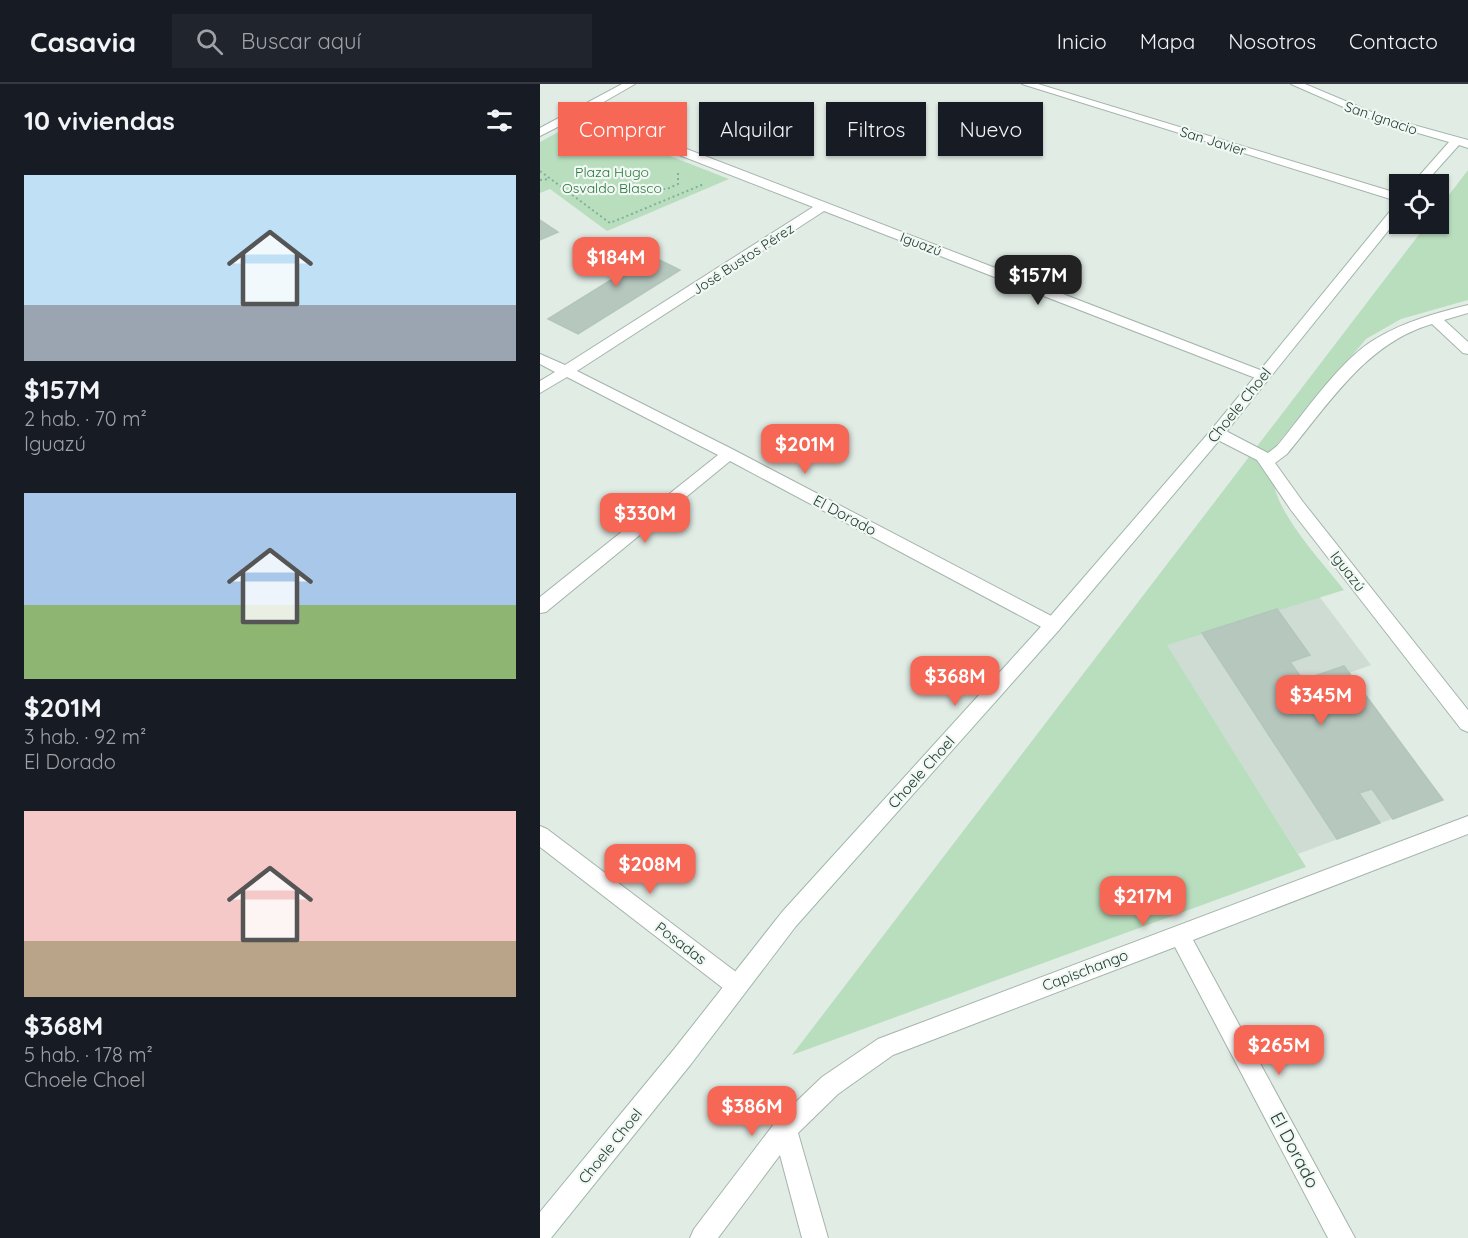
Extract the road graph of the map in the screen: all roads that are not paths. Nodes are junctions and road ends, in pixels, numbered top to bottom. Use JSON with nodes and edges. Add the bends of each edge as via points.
{"nodes":[{"id":1,"x":630,"y":84,"type":"edge"},
{"id":2,"x":1026,"y":84,"type":"edge"},
{"id":3,"x":1296,"y":84,"type":"edge"},
{"id":4,"x":597,"y":102,"type":"edge"},
{"id":5,"x":558,"y":123,"type":"edge"},
{"id":6,"x":540,"y":133,"type":"edge"},
{"id":7,"x":1462,"y":143,"type":"edge"},
{"id":8,"x":687,"y":154,"type":"edge"},
{"id":9,"x":1429,"y":174,"type":"edge"},
{"id":10,"x":1389,"y":195,"type":"edge"},
{"id":11,"x":823,"y":206,"type":"junction"},
{"id":12,"x":1389,"y":221,"type":"edge"},
{"id":13,"x":1468,"y":309,"type":"edge"},
{"id":14,"x":1434,"y":318,"type":"junction"},
{"id":15,"x":1468,"y":350,"type":"edge"},
{"id":16,"x":540,"y":358,"type":"edge"},
{"id":17,"x":567,"y":372,"type":"junction"},
{"id":18,"x":1263,"y":376,"type":"junction"},
{"id":19,"x":540,"y":388,"type":"edge"},
{"id":20,"x":1217,"y":433,"type":"junction"},
{"id":21,"x":729,"y":454,"type":"junction"},
{"id":22,"x":1267,"y":462,"type":"junction"},
{"id":23,"x":540,"y":607,"type":"edge"},
{"id":24,"x":1053,"y":625,"type":"junction"},
{"id":25,"x":1468,"y":724,"type":"edge"},
{"id":26,"x":1468,"y":825,"type":"edge"},
{"id":27,"x":540,"y":835,"type":"edge"},
{"id":28,"x":1179,"y":934,"type":"junction"},
{"id":29,"x":736,"y":985,"type":"junction"},
{"id":30,"x":785,"y":1128,"type":"junction"},
{"id":31,"x":540,"y":1232,"type":"edge"},
{"id":32,"x":703,"y":1238,"type":"edge"},
{"id":33,"x":815,"y":1238,"type":"edge"},
{"id":34,"x":1342,"y":1238,"type":"edge"}],
"edges":[{"from":1,"to":4,"type":"street"},
{"from":2,"to":10,"type":"street","name":"San Javier"},
{"from":3,"to":7,"type":"street","name":"San Ignacio","via":[[1377,118]]},
{"from":5,"to":6,"type":"street"},
{"from":7,"to":9,"type":"street"},
{"from":8,"to":11,"type":"street","name":"Iguazú"},
{"from":11,"to":17,"type":"street","name":"José Bustos Pérez"},
{"from":11,"to":18,"type":"street","name":"Iguazú"},
{"from":12,"to":18,"type":"street","name":"Choele Choel"},
{"from":13,"to":14,"type":"street"},
{"from":14,"to":15,"type":"street"},
{"from":14,"to":22,"type":"street","via":[[1398,332],[1364,354],[1282,450]]},
{"from":16,"to":17,"type":"street","name":"El Dorado"},
{"from":17,"to":19,"type":"street","name":"José Bustos Pérez"},
{"from":17,"to":21,"type":"street","name":"El Dorado"},
{"from":18,"to":20,"type":"street","name":"Choele Choel"},
{"from":20,"to":22,"type":"street","name":"Iguazú","via":[[1257,452]]},
{"from":20,"to":24,"type":"street","name":"Choele Choel"},
{"from":21,"to":23,"type":"street"},
{"from":21,"to":24,"type":"street","name":"El Dorado"},
{"from":22,"to":25,"type":"street","name":"Iguazú"},
{"from":24,"to":29,"type":"street","name":"Choele Choel","via":[[789,919]]},
{"from":26,"to":28,"type":"street","name":"Capischango"},
{"from":27,"to":29,"type":"street","name":"Posadas"},
{"from":28,"to":30,"type":"street","name":"Capischango","via":[[879,1051],[842,1074]]},
{"from":28,"to":34,"type":"street","name":"El Dorado"},
{"from":29,"to":31,"type":"street","name":"Choele Choel"},
{"from":30,"to":32,"type":"street"},
{"from":30,"to":33,"type":"street"}]}
